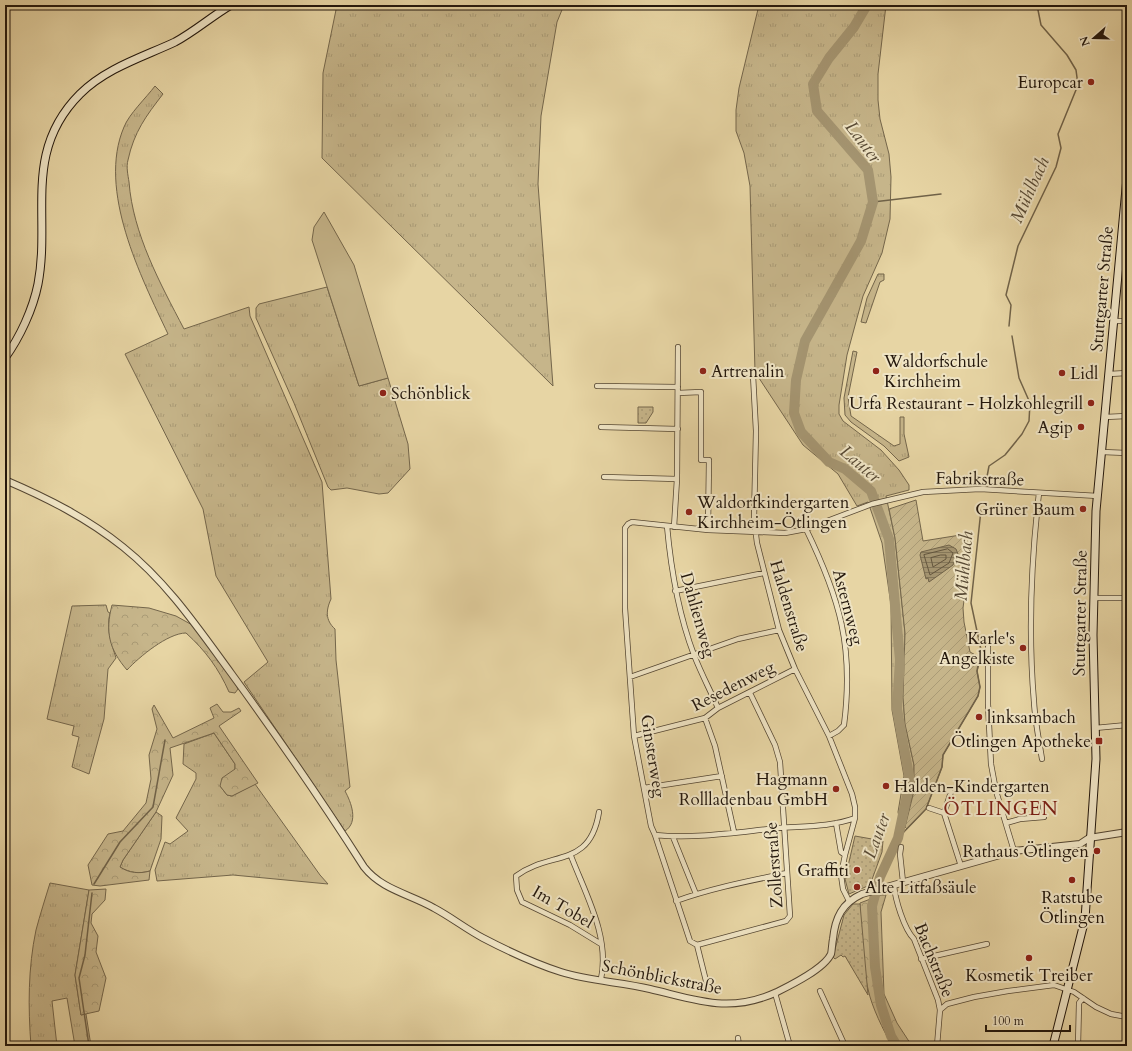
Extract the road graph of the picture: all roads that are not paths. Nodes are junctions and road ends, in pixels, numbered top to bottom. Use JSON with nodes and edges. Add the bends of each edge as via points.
{"nodes":[{"id":1,"x":231,"y":5,"type":"edge"},
{"id":2,"x":1127,"y":178,"type":"edge"},
{"id":3,"x":1114,"y":321,"type":"junction"},
{"id":4,"x":1127,"y":321,"type":"edge"},
{"id":5,"x":678,"y":347,"type":"dead end"},
{"id":6,"x":5,"y":358,"type":"edge"},
{"id":7,"x":1127,"y":373,"type":"edge"},
{"id":8,"x":1109,"y":374,"type":"junction"},
{"id":9,"x":753,"y":375,"type":"dead end"},
{"id":10,"x":597,"y":386,"type":"dead end"},
{"id":11,"x":678,"y":387,"type":"junction"},
{"id":12,"x":678,"y":392,"type":"junction"},
{"id":13,"x":1127,"y":416,"type":"edge"},
{"id":14,"x":1105,"y":417,"type":"junction"},
{"id":15,"x":601,"y":427,"type":"dead end"},
{"id":16,"x":678,"y":428,"type":"junction"},
{"id":17,"x":1102,"y":452,"type":"junction"},
{"id":18,"x":1127,"y":453,"type":"edge"},
{"id":19,"x":604,"y":477,"type":"dead end"},
{"id":20,"x":677,"y":479,"type":"junction"},
{"id":21,"x":5,"y":480,"type":"edge"},
{"id":22,"x":1039,"y":493,"type":"junction"},
{"id":23,"x":1098,"y":496,"type":"junction"},
{"id":24,"x":666,"y":526,"type":"junction"},
{"id":25,"x":674,"y":527,"type":"junction"},
{"id":26,"x":806,"y":529,"type":"junction"},
{"id":27,"x":708,"y":530,"type":"junction"},
{"id":28,"x":756,"y":533,"type":"junction"},
{"id":29,"x":764,"y":573,"type":"junction"},
{"id":30,"x":675,"y":590,"type":"junction"},
{"id":31,"x":1094,"y":598,"type":"junction"},
{"id":32,"x":1127,"y":598,"type":"edge"},
{"id":33,"x":779,"y":630,"type":"junction"},
{"id":34,"x":988,"y":647,"type":"dead end"},
{"id":35,"x":694,"y":654,"type":"junction"},
{"id":36,"x":795,"y":669,"type":"junction"},
{"id":37,"x":630,"y":677,"type":"junction"},
{"id":38,"x":750,"y":693,"type":"junction"},
{"id":39,"x":718,"y":708,"type":"junction"},
{"id":40,"x":705,"y":718,"type":"junction"},
{"id":41,"x":1127,"y":725,"type":"edge"},
{"id":42,"x":1095,"y":728,"type":"junction"},
{"id":43,"x":634,"y":736,"type":"junction"},
{"id":44,"x":829,"y":736,"type":"junction"},
{"id":45,"x":1042,"y":759,"type":"dead end"},
{"id":46,"x":722,"y":776,"type":"junction"},
{"id":47,"x":644,"y":788,"type":"junction"},
{"id":48,"x":938,"y":788,"type":"dead end"},
{"id":49,"x":1043,"y":804,"type":"dead end"},
{"id":50,"x":929,"y":808,"type":"dead end"},
{"id":51,"x":599,"y":812,"type":"dead end"},
{"id":52,"x":944,"y":813,"type":"junction"},
{"id":53,"x":855,"y":818,"type":"junction"},
{"id":54,"x":836,"y":823,"type":"junction"},
{"id":55,"x":1006,"y":823,"type":"junction"},
{"id":56,"x":785,"y":828,"type":"junction"},
{"id":57,"x":734,"y":832,"type":"junction"},
{"id":58,"x":1127,"y":832,"type":"edge"},
{"id":59,"x":655,"y":836,"type":"junction"},
{"id":60,"x":673,"y":837,"type":"junction"},
{"id":61,"x":1089,"y":838,"type":"junction"},
{"id":62,"x":901,"y":847,"type":"dead end"},
{"id":63,"x":1014,"y":851,"type":"junction"},
{"id":64,"x":845,"y":855,"type":"junction"},
{"id":65,"x":571,"y":856,"type":"junction"},
{"id":66,"x":961,"y":866,"type":"junction"},
{"id":67,"x":787,"y":873,"type":"junction"},
{"id":68,"x":903,"y":882,"type":"junction"},
{"id":69,"x":894,"y":885,"type":"junction"},
{"id":70,"x":696,"y":894,"type":"junction"},
{"id":71,"x":676,"y":901,"type":"junction"},
{"id":72,"x":849,"y":901,"type":"junction"},
{"id":73,"x":601,"y":944,"type":"junction"},
{"id":74,"x":987,"y":944,"type":"dead end"},
{"id":75,"x":697,"y":945,"type":"junction"},
{"id":76,"x":921,"y":959,"type":"junction"},
{"id":77,"x":601,"y":979,"type":"junction"},
{"id":78,"x":706,"y":981,"type":"dead end"},
{"id":79,"x":1068,"y":989,"type":"junction"},
{"id":80,"x":820,"y":992,"type":"dead end"},
{"id":81,"x":775,"y":993,"type":"junction"},
{"id":82,"x":1083,"y":998,"type":"junction"},
{"id":83,"x":940,"y":1010,"type":"junction"},
{"id":84,"x":1127,"y":1016,"type":"edge"},
{"id":85,"x":738,"y":1038,"type":"dead end"},
{"id":86,"x":738,"y":1046,"type":"edge"},
{"id":87,"x":790,"y":1046,"type":"edge"},
{"id":88,"x":845,"y":1046,"type":"edge"},
{"id":89,"x":937,"y":1046,"type":"edge"},
{"id":90,"x":1053,"y":1046,"type":"edge"},
{"id":91,"x":1078,"y":1046,"type":"edge"}],
"edges":[{"from":1,"to":6,"type":"main road","via":[[177,41],[95,80],[79,94],[63,115],[42,166],[38,284],[20,332]]},
{"from":2,"to":3,"type":"main road","name":"Stuttgarter Straße"},
{"from":3,"to":4,"type":"street"},
{"from":3,"to":8,"type":"main road","name":"Stuttgarter Straße"},
{"from":5,"to":11,"type":"street"},
{"from":7,"to":8,"type":"street"},
{"from":8,"to":14,"type":"main road","name":"Stuttgarter Straße"},
{"from":9,"to":28,"type":"street","name":"Haldenstraße"},
{"from":10,"to":11,"type":"street"},
{"from":11,"to":12,"type":"street"},
{"from":12,"to":16,"type":"street"},
{"from":12,"to":27,"type":"street","via":[[701,392],[701,460],[709,460]]},
{"from":13,"to":14,"type":"street"},
{"from":14,"to":17,"type":"main road","name":"Stuttgarter Straße"},
{"from":15,"to":16,"type":"street"},
{"from":16,"to":20,"type":"street"},
{"from":17,"to":18,"type":"street"},
{"from":17,"to":23,"type":"main road","name":"Stuttgarter Straße"},
{"from":19,"to":20,"type":"street"},
{"from":20,"to":25,"type":"street"},
{"from":21,"to":77,"type":"street","name":"Schönblickstraße","via":[[83,518],[124,547],[155,576],[184,609],[247,695],[364,868],[375,879],[434,908],[483,938],[562,972]]},
{"from":22,"to":23,"type":"street","name":"Fabrikstraße"},
{"from":22,"to":26,"type":"street","name":"Fabrikstraße","via":[[980,489],[917,493],[864,507]]},
{"from":22,"to":45,"type":"street","via":[[1030,594],[1034,702]]},
{"from":23,"to":31,"type":"main road","name":"Stuttgarter Straße"},
{"from":24,"to":25,"type":"street"},
{"from":24,"to":30,"type":"street","name":"Dahlienweg"},
{"from":24,"to":37,"type":"street","name":"Ginsterweg","via":[[632,522],[625,528],[624,567]]},
{"from":25,"to":27,"type":"street"},
{"from":26,"to":28,"type":"street","via":[[785,533]]},
{"from":26,"to":44,"type":"street","name":"Asternweg","via":[[831,586],[847,649],[848,680],[844,725]]},
{"from":27,"to":28,"type":"street"},
{"from":28,"to":29,"type":"street","name":"Haldenstraße"},
{"from":29,"to":30,"type":"street"},
{"from":29,"to":33,"type":"street","name":"Haldenstraße"},
{"from":30,"to":35,"type":"street","name":"Dahlienweg"},
{"from":31,"to":32,"type":"street"},
{"from":31,"to":42,"type":"main road","name":"Stuttgarter Straße"},
{"from":33,"to":35,"type":"street"},
{"from":33,"to":36,"type":"street","name":"Haldenstraße"},
{"from":34,"to":55,"type":"street","via":[[991,764]]},
{"from":35,"to":37,"type":"street"},
{"from":35,"to":39,"type":"street","name":"Dahlienweg"},
{"from":36,"to":38,"type":"street","name":"Resedenweg"},
{"from":36,"to":44,"type":"street","name":"Haldenstraße"},
{"from":37,"to":43,"type":"street","name":"Ginsterweg"},
{"from":38,"to":39,"type":"street","name":"Resedenweg"},
{"from":38,"to":56,"type":"street","name":"Zollerstraße","via":[[775,745],[780,762]]},
{"from":39,"to":40,"type":"street","name":"Resedenweg"},
{"from":40,"to":43,"type":"street","name":"Resedenweg"},
{"from":40,"to":46,"type":"street"},
{"from":41,"to":42,"type":"street"},
{"from":42,"to":61,"type":"main road","name":"Stuttgarter Straße","via":[[1095,792]]},
{"from":43,"to":47,"type":"street","name":"Ginsterweg"},
{"from":44,"to":53,"type":"street","name":"Haldenstraße","via":[[852,794]]},
{"from":46,"to":47,"type":"street"},
{"from":46,"to":57,"type":"street"},
{"from":47,"to":59,"type":"street","name":"Ginsterweg"},
{"from":48,"to":52,"type":"street","via":[[951,792]]},
{"from":49,"to":55,"type":"street","via":[[1044,817]]},
{"from":50,"to":52,"type":"street"},
{"from":51,"to":65,"type":"street","name":"Im Tobel","via":[[592,836]]},
{"from":52,"to":66,"type":"street"},
{"from":53,"to":54,"type":"street"},
{"from":53,"to":64,"type":"street","name":"Haldenstraße"},
{"from":54,"to":56,"type":"street"},
{"from":54,"to":64,"type":"street","name":"Haldenstraße","via":[[841,852]]},
{"from":55,"to":63,"type":"street"},
{"from":56,"to":57,"type":"street"},
{"from":56,"to":67,"type":"street","name":"Zollerstraße"},
{"from":57,"to":60,"type":"street"},
{"from":58,"to":61,"type":"street"},
{"from":59,"to":60,"type":"street"},
{"from":59,"to":71,"type":"street","name":"Ginsterweg"},
{"from":60,"to":70,"type":"street"},
{"from":61,"to":63,"type":"street","via":[[1080,844]]},
{"from":61,"to":79,"type":"main road","name":"Stuttgarter Straße","via":[[1085,919]]},
{"from":62,"to":68,"type":"street"},
{"from":63,"to":66,"type":"street"},
{"from":64,"to":72,"type":"street","name":"Haldenstraße","via":[[841,879]]},
{"from":65,"to":73,"type":"street","name":"Im Tobel","via":[[598,923]]},
{"from":65,"to":73,"type":"street","name":"Im Tobel","via":[[525,870],[516,876],[517,890],[522,902]]},
{"from":66,"to":68,"type":"street"},
{"from":67,"to":70,"type":"street"},
{"from":67,"to":75,"type":"street","name":"Zollerstraße","via":[[790,916],[786,921]]},
{"from":68,"to":69,"type":"street"},
{"from":69,"to":72,"type":"street","via":[[862,894]]},
{"from":69,"to":76,"type":"street","name":"Bachstraße","via":[[908,934],[914,939]]},
{"from":70,"to":71,"type":"street"},
{"from":71,"to":75,"type":"street","name":"Ginsterweg","via":[[690,941]]},
{"from":72,"to":81,"type":"street","name":"Schönblickstraße","via":[[837,918],[831,954],[798,982]]},
{"from":73,"to":77,"type":"street","name":"Im Tobel","via":[[604,953]]},
{"from":74,"to":76,"type":"street"},
{"from":75,"to":78,"type":"street","name":"Ginsterweg"},
{"from":76,"to":83,"type":"street","name":"Bachstraße","via":[[936,992]]},
{"from":77,"to":81,"type":"street","name":"Schönblickstraße","via":[[721,1004],[734,1004]]},
{"from":79,"to":82,"type":"street"},
{"from":79,"to":83,"type":"street","via":[[1054,985],[1008,991],[947,1004]]},
{"from":79,"to":90,"type":"main road","name":"Stuttgarter Straße"},
{"from":80,"to":88,"type":"street"},
{"from":81,"to":87,"type":"street"},
{"from":82,"to":84,"type":"street","via":[[1111,1014]]},
{"from":82,"to":91,"type":"street","via":[[1079,1003]]},
{"from":83,"to":89,"type":"street","name":"Bachstraße"},
{"from":85,"to":86,"type":"street"}]}
